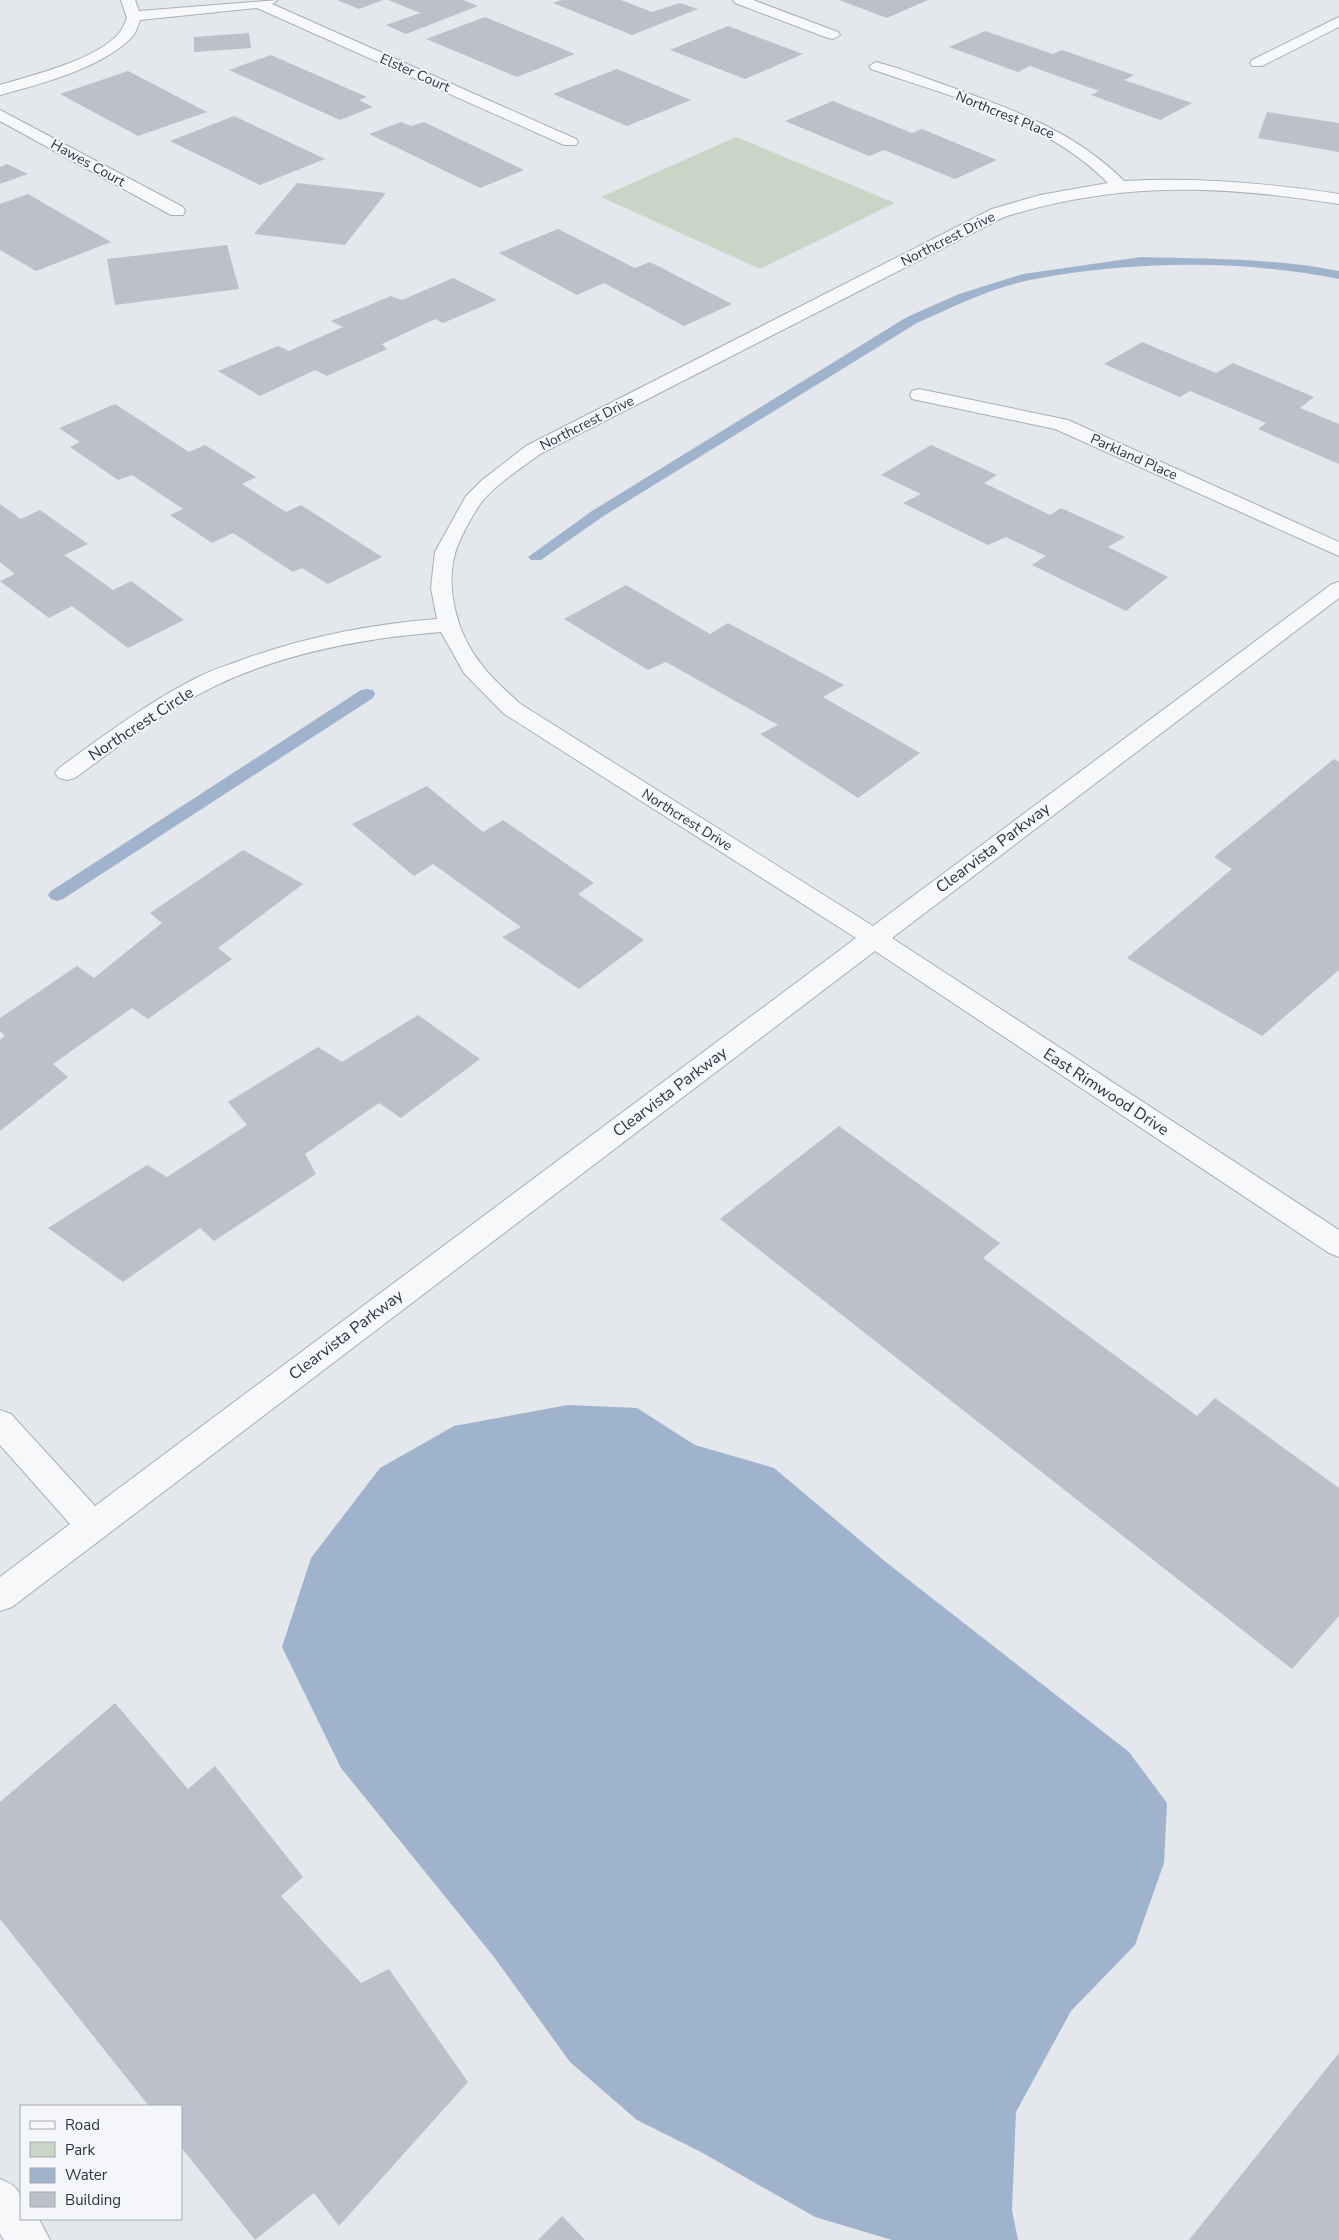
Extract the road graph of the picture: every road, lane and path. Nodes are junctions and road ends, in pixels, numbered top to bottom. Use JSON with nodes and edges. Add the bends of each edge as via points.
{"nodes":[{"id":1,"x":128,"y":0,"type":"edge"},
{"id":2,"x":740,"y":0,"type":"edge"},
{"id":3,"x":265,"y":2,"type":"edge"},
{"id":4,"x":134,"y":16,"type":"junction"},
{"id":5,"x":1339,"y":21,"type":"edge"},
{"id":6,"x":833,"y":35,"type":"dead end"},
{"id":7,"x":1257,"y":63,"type":"dead end"},
{"id":8,"x":876,"y":66,"type":"dead end"},
{"id":9,"x":0,"y":90,"type":"edge"},
{"id":10,"x":0,"y":115,"type":"edge"},
{"id":11,"x":570,"y":142,"type":"dead end"},
{"id":12,"x":1120,"y":186,"type":"junction"},
{"id":13,"x":1339,"y":199,"type":"edge"},
{"id":14,"x":177,"y":212,"type":"dead end"},
{"id":15,"x":919,"y":395,"type":"dead end"},
{"id":16,"x":1339,"y":550,"type":"edge"},
{"id":17,"x":1339,"y":588,"type":"edge"},
{"id":18,"x":449,"y":625,"type":"junction"},
{"id":19,"x":67,"y":773,"type":"dead end"},
{"id":20,"x":874,"y":938,"type":"junction"},
{"id":21,"x":1339,"y":1245,"type":"edge"},
{"id":22,"x":0,"y":1424,"type":"edge"},
{"id":23,"x":92,"y":1526,"type":"junction"},
{"id":24,"x":0,"y":1596,"type":"edge"},
{"id":25,"x":0,"y":2198,"type":"edge"},
{"id":26,"x":29,"y":2240,"type":"edge"}],
"edges":[{"from":1,"to":4,"type":"street"},
{"from":2,"to":6,"type":"street"},
{"from":3,"to":4,"type":"street"},
{"from":3,"to":11,"type":"street","name":"Elster Court"},
{"from":4,"to":9,"type":"street","via":[[129,33],[101,54]]},
{"from":5,"to":7,"type":"street"},
{"from":8,"to":12,"type":"street","name":"Northcrest Place","via":[[1020,119],[1056,136],[1098,163]]},
{"from":10,"to":14,"type":"street","name":"Hawes Court"},
{"from":12,"to":13,"type":"street","name":"Northcrest Drive","via":[[1213,183],[1289,190]]},
{"from":12,"to":18,"type":"street","name":"Northcrest Drive","via":[[1035,201],[998,213],[533,450],[473,500],[445,552],[442,588]]},
{"from":15,"to":16,"type":"street","name":"Parkland Place","via":[[1061,424]]},
{"from":17,"to":20,"type":"street","name":"Clearvista Parkway"},
{"from":18,"to":19,"type":"street","name":"Northcrest Circle","via":[[399,628],[325,641],[277,654],[208,681],[146,716]]},
{"from":18,"to":20,"type":"street","name":"Northcrest Drive","via":[[472,668],[511,708]]},
{"from":20,"to":21,"type":"street","name":"East Rimwood Drive"},
{"from":20,"to":23,"type":"street","name":"Clearvista Parkway"},
{"from":22,"to":23,"type":"street"},
{"from":23,"to":24,"type":"street","name":"Clearvista Parkway"},
{"from":25,"to":26,"type":"street"}]}
